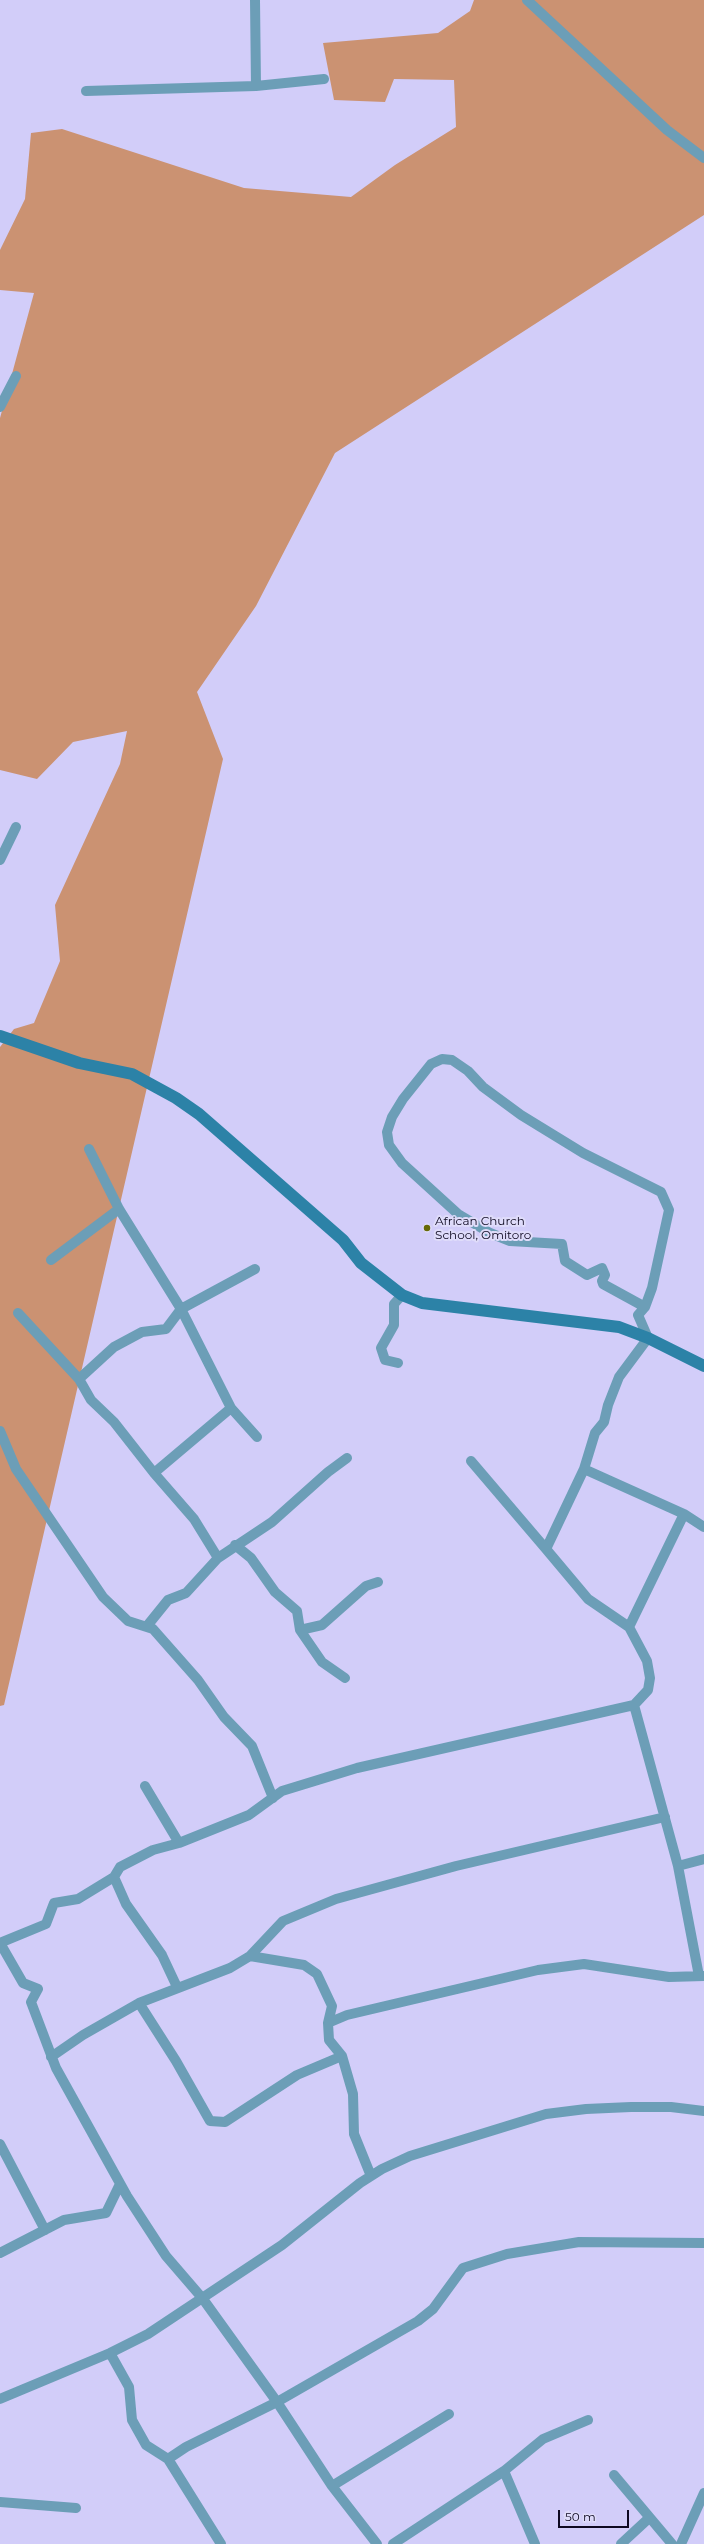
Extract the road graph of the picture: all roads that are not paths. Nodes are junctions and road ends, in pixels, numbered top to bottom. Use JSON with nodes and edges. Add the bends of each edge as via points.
{"nodes":[{"id":1,"x":255,"y":0,"type":"edge"},
{"id":2,"x":527,"y":0,"type":"edge"},
{"id":3,"x":324,"y":79,"type":"dead end"},
{"id":4,"x":256,"y":86,"type":"junction"},
{"id":5,"x":86,"y":91,"type":"dead end"},
{"id":6,"x":704,"y":158,"type":"edge"},
{"id":7,"x":16,"y":376,"type":"dead end"},
{"id":8,"x":0,"y":407,"type":"edge"},
{"id":9,"x":16,"y":827,"type":"dead end"},
{"id":10,"x":0,"y":860,"type":"edge"},
{"id":11,"x":0,"y":1036,"type":"edge"},
{"id":12,"x":89,"y":1149,"type":"dead end"},
{"id":13,"x":119,"y":1209,"type":"junction"},
{"id":14,"x":51,"y":1260,"type":"dead end"},
{"id":15,"x":255,"y":1269,"type":"dead end"},
{"id":16,"x":402,"y":1295,"type":"junction"},
{"id":17,"x":645,"y":1307,"type":"junction"},
{"id":18,"x":181,"y":1309,"type":"junction"},
{"id":19,"x":18,"y":1313,"type":"dead end"},
{"id":20,"x":648,"y":1338,"type":"junction"},
{"id":21,"x":398,"y":1363,"type":"dead end"},
{"id":22,"x":704,"y":1366,"type":"edge"},
{"id":23,"x":79,"y":1379,"type":"junction"},
{"id":24,"x":231,"y":1408,"type":"junction"},
{"id":25,"x":0,"y":1431,"type":"edge"},
{"id":26,"x":257,"y":1437,"type":"dead end"},
{"id":27,"x":347,"y":1458,"type":"dead end"},
{"id":28,"x":471,"y":1461,"type":"dead end"},
{"id":29,"x":584,"y":1469,"type":"junction"},
{"id":30,"x":154,"y":1473,"type":"junction"},
{"id":31,"x":684,"y":1514,"type":"junction"},
{"id":32,"x":704,"y":1527,"type":"edge"},
{"id":33,"x":235,"y":1545,"type":"junction"},
{"id":34,"x":546,"y":1549,"type":"junction"},
{"id":35,"x":218,"y":1558,"type":"junction"},
{"id":36,"x":378,"y":1582,"type":"dead end"},
{"id":37,"x":147,"y":1626,"type":"junction"},
{"id":38,"x":629,"y":1627,"type":"junction"},
{"id":39,"x":300,"y":1630,"type":"junction"},
{"id":40,"x":345,"y":1678,"type":"dead end"},
{"id":41,"x":634,"y":1705,"type":"junction"},
{"id":42,"x":145,"y":1786,"type":"dead end"},
{"id":43,"x":273,"y":1798,"type":"junction"},
{"id":44,"x":665,"y":1817,"type":"junction"},
{"id":45,"x":179,"y":1843,"type":"junction"},
{"id":46,"x":704,"y":1859,"type":"edge"},
{"id":47,"x":678,"y":1866,"type":"junction"},
{"id":48,"x":114,"y":1877,"type":"junction"},
{"id":49,"x":0,"y":1943,"type":"edge"},
{"id":50,"x":262,"y":1943,"type":"junction"},
{"id":51,"x":250,"y":1956,"type":"junction"},
{"id":52,"x":266,"y":1960,"type":"junction"},
{"id":53,"x":701,"y":1976,"type":"edge"},
{"id":54,"x":177,"y":1987,"type":"junction"},
{"id":55,"x":139,"y":2003,"type":"junction"},
{"id":56,"x":328,"y":2023,"type":"junction"},
{"id":57,"x":342,"y":2056,"type":"junction"},
{"id":58,"x":52,"y":2057,"type":"junction"},
{"id":59,"x":704,"y":2111,"type":"edge"},
{"id":60,"x":0,"y":2144,"type":"edge"},
{"id":61,"x":371,"y":2176,"type":"junction"},
{"id":62,"x":120,"y":2184,"type":"junction"},
{"id":63,"x":45,"y":2230,"type":"junction"},
{"id":64,"x":704,"y":2243,"type":"edge"},
{"id":65,"x":0,"y":2253,"type":"edge"},
{"id":66,"x":203,"y":2299,"type":"junction"},
{"id":67,"x":110,"y":2353,"type":"junction"},
{"id":68,"x":0,"y":2398,"type":"edge"},
{"id":69,"x":277,"y":2402,"type":"junction"},
{"id":70,"x":449,"y":2414,"type":"dead end"},
{"id":71,"x":588,"y":2420,"type":"dead end"},
{"id":72,"x":168,"y":2459,"type":"junction"},
{"id":73,"x":504,"y":2471,"type":"junction"},
{"id":74,"x":614,"y":2475,"type":"dead end"},
{"id":75,"x":332,"y":2486,"type":"junction"},
{"id":76,"x":704,"y":2493,"type":"edge"},
{"id":77,"x":0,"y":2502,"type":"edge"},
{"id":78,"x":76,"y":2508,"type":"dead end"},
{"id":79,"x":648,"y":2519,"type":"junction"},
{"id":80,"x":221,"y":2544,"type":"edge"},
{"id":81,"x":377,"y":2544,"type":"edge"},
{"id":82,"x":393,"y":2544,"type":"edge"},
{"id":83,"x":535,"y":2544,"type":"edge"},
{"id":84,"x":620,"y":2544,"type":"edge"},
{"id":85,"x":672,"y":2544,"type":"edge"},
{"id":86,"x":681,"y":2544,"type":"edge"}],
"edges":[{"from":1,"to":4,"type":"street"},
{"from":2,"to":6,"type":"street","via":[[667,130]]},
{"from":3,"to":4,"type":"street"},
{"from":4,"to":5,"type":"street"},
{"from":7,"to":8,"type":"street"},
{"from":9,"to":10,"type":"street"},
{"from":11,"to":16,"type":"main road","via":[[79,1063],[132,1074],[176,1098],[199,1114],[343,1240],[361,1263]]},
{"from":12,"to":13,"type":"street"},
{"from":13,"to":14,"type":"street"},
{"from":13,"to":18,"type":"street"},
{"from":15,"to":18,"type":"street"},
{"from":16,"to":20,"type":"main road","via":[[422,1303],[618,1327]]},
{"from":16,"to":21,"type":"street","via":[[394,1304],[394,1326],[381,1348],[385,1360]]},
{"from":17,"to":17,"type":"street","via":[[652,1288],[669,1210],[661,1192],[583,1153],[521,1115],[452,1060],[442,1059],[431,1064],[392,1117],[387,1132],[389,1145],[402,1163],[458,1214],[490,1233],[510,1240],[562,1244],[565,1261],[587,1275],[602,1268],[605,1275],[603,1284]]},
{"from":17,"to":20,"type":"street","via":[[638,1315]]},
{"from":18,"to":23,"type":"street","via":[[166,1329],[142,1332],[114,1347]]},
{"from":18,"to":24,"type":"street"},
{"from":19,"to":23,"type":"street"},
{"from":20,"to":22,"type":"main road"},
{"from":20,"to":29,"type":"street","via":[[619,1377],[604,1422],[595,1433]]},
{"from":23,"to":30,"type":"street","via":[[91,1400],[114,1422]]},
{"from":24,"to":26,"type":"street"},
{"from":24,"to":30,"type":"street"},
{"from":25,"to":37,"type":"street","via":[[16,1469],[103,1597],[128,1621]]},
{"from":27,"to":33,"type":"street","via":[[272,1522]]},
{"from":28,"to":34,"type":"street"},
{"from":29,"to":31,"type":"street"},
{"from":29,"to":34,"type":"street"},
{"from":30,"to":35,"type":"street","via":[[194,1519]]},
{"from":31,"to":32,"type":"street"},
{"from":31,"to":38,"type":"street"},
{"from":33,"to":35,"type":"street"},
{"from":33,"to":39,"type":"street","via":[[251,1558],[275,1592],[297,1611]]},
{"from":34,"to":38,"type":"street","via":[[588,1599]]},
{"from":35,"to":37,"type":"street","via":[[186,1593],[168,1600]]},
{"from":36,"to":39,"type":"street","via":[[366,1586],[322,1625]]},
{"from":37,"to":43,"type":"street","via":[[198,1680],[224,1718],[252,1746]]},
{"from":38,"to":41,"type":"street","via":[[647,1661],[650,1678],[648,1690]]},
{"from":39,"to":40,"type":"street","via":[[322,1662]]},
{"from":41,"to":43,"type":"street","via":[[358,1768],[288,1789]]},
{"from":41,"to":44,"type":"street"},
{"from":42,"to":45,"type":"street"},
{"from":43,"to":45,"type":"street","via":[[249,1815]]},
{"from":44,"to":47,"type":"street"},
{"from":44,"to":50,"type":"street","via":[[456,1866],[336,1899],[283,1920]]},
{"from":45,"to":48,"type":"street","via":[[153,1850],[120,1867]]},
{"from":46,"to":47,"type":"street"},
{"from":47,"to":53,"type":"street"},
{"from":48,"to":49,"type":"street","via":[[78,1899],[54,1903],[46,1924]]},
{"from":48,"to":54,"type":"street","via":[[126,1904],[162,1955]]},
{"from":49,"to":58,"type":"street","via":[[23,1983],[38,1989],[31,2002]]},
{"from":50,"to":51,"type":"street"},
{"from":50,"to":52,"type":"street"},
{"from":51,"to":52,"type":"street"},
{"from":51,"to":54,"type":"street","via":[[217,1973]]},
{"from":52,"to":56,"type":"street","via":[[304,1965],[317,1974],[332,2006]]},
{"from":53,"to":56,"type":"street","via":[[669,1977],[584,1964],[538,1970],[347,2015]]},
{"from":54,"to":55,"type":"street"},
{"from":55,"to":57,"type":"street","via":[[210,2121],[225,2122],[297,2075]]},
{"from":55,"to":58,"type":"street","via":[[83,2035]]},
{"from":56,"to":57,"type":"street","via":[[329,2040]]},
{"from":57,"to":61,"type":"street","via":[[352,2094],[354,2134]]},
{"from":58,"to":62,"type":"street"},
{"from":59,"to":61,"type":"street","via":[[671,2107],[631,2107],[546,2114],[434,2147]]},
{"from":60,"to":63,"type":"street"},
{"from":61,"to":66,"type":"street","via":[[282,2245]]},
{"from":62,"to":63,"type":"street","via":[[106,2213],[64,2220]]},
{"from":62,"to":66,"type":"street","via":[[166,2256]]},
{"from":63,"to":65,"type":"street"},
{"from":64,"to":69,"type":"street","via":[[579,2242],[507,2254],[463,2268],[433,2309],[418,2321]]},
{"from":66,"to":67,"type":"street","via":[[148,2334]]},
{"from":66,"to":69,"type":"street"},
{"from":67,"to":68,"type":"street"},
{"from":67,"to":72,"type":"street","via":[[129,2386],[132,2420],[146,2445]]},
{"from":69,"to":72,"type":"street","via":[[186,2447]]},
{"from":69,"to":75,"type":"street"},
{"from":70,"to":75,"type":"street"},
{"from":71,"to":73,"type":"street","via":[[543,2439]]},
{"from":72,"to":80,"type":"street"},
{"from":73,"to":82,"type":"street"},
{"from":73,"to":83,"type":"street"},
{"from":74,"to":79,"type":"street"},
{"from":75,"to":81,"type":"street"},
{"from":76,"to":86,"type":"street"},
{"from":77,"to":78,"type":"street"},
{"from":79,"to":84,"type":"street"},
{"from":79,"to":85,"type":"street"}]}
